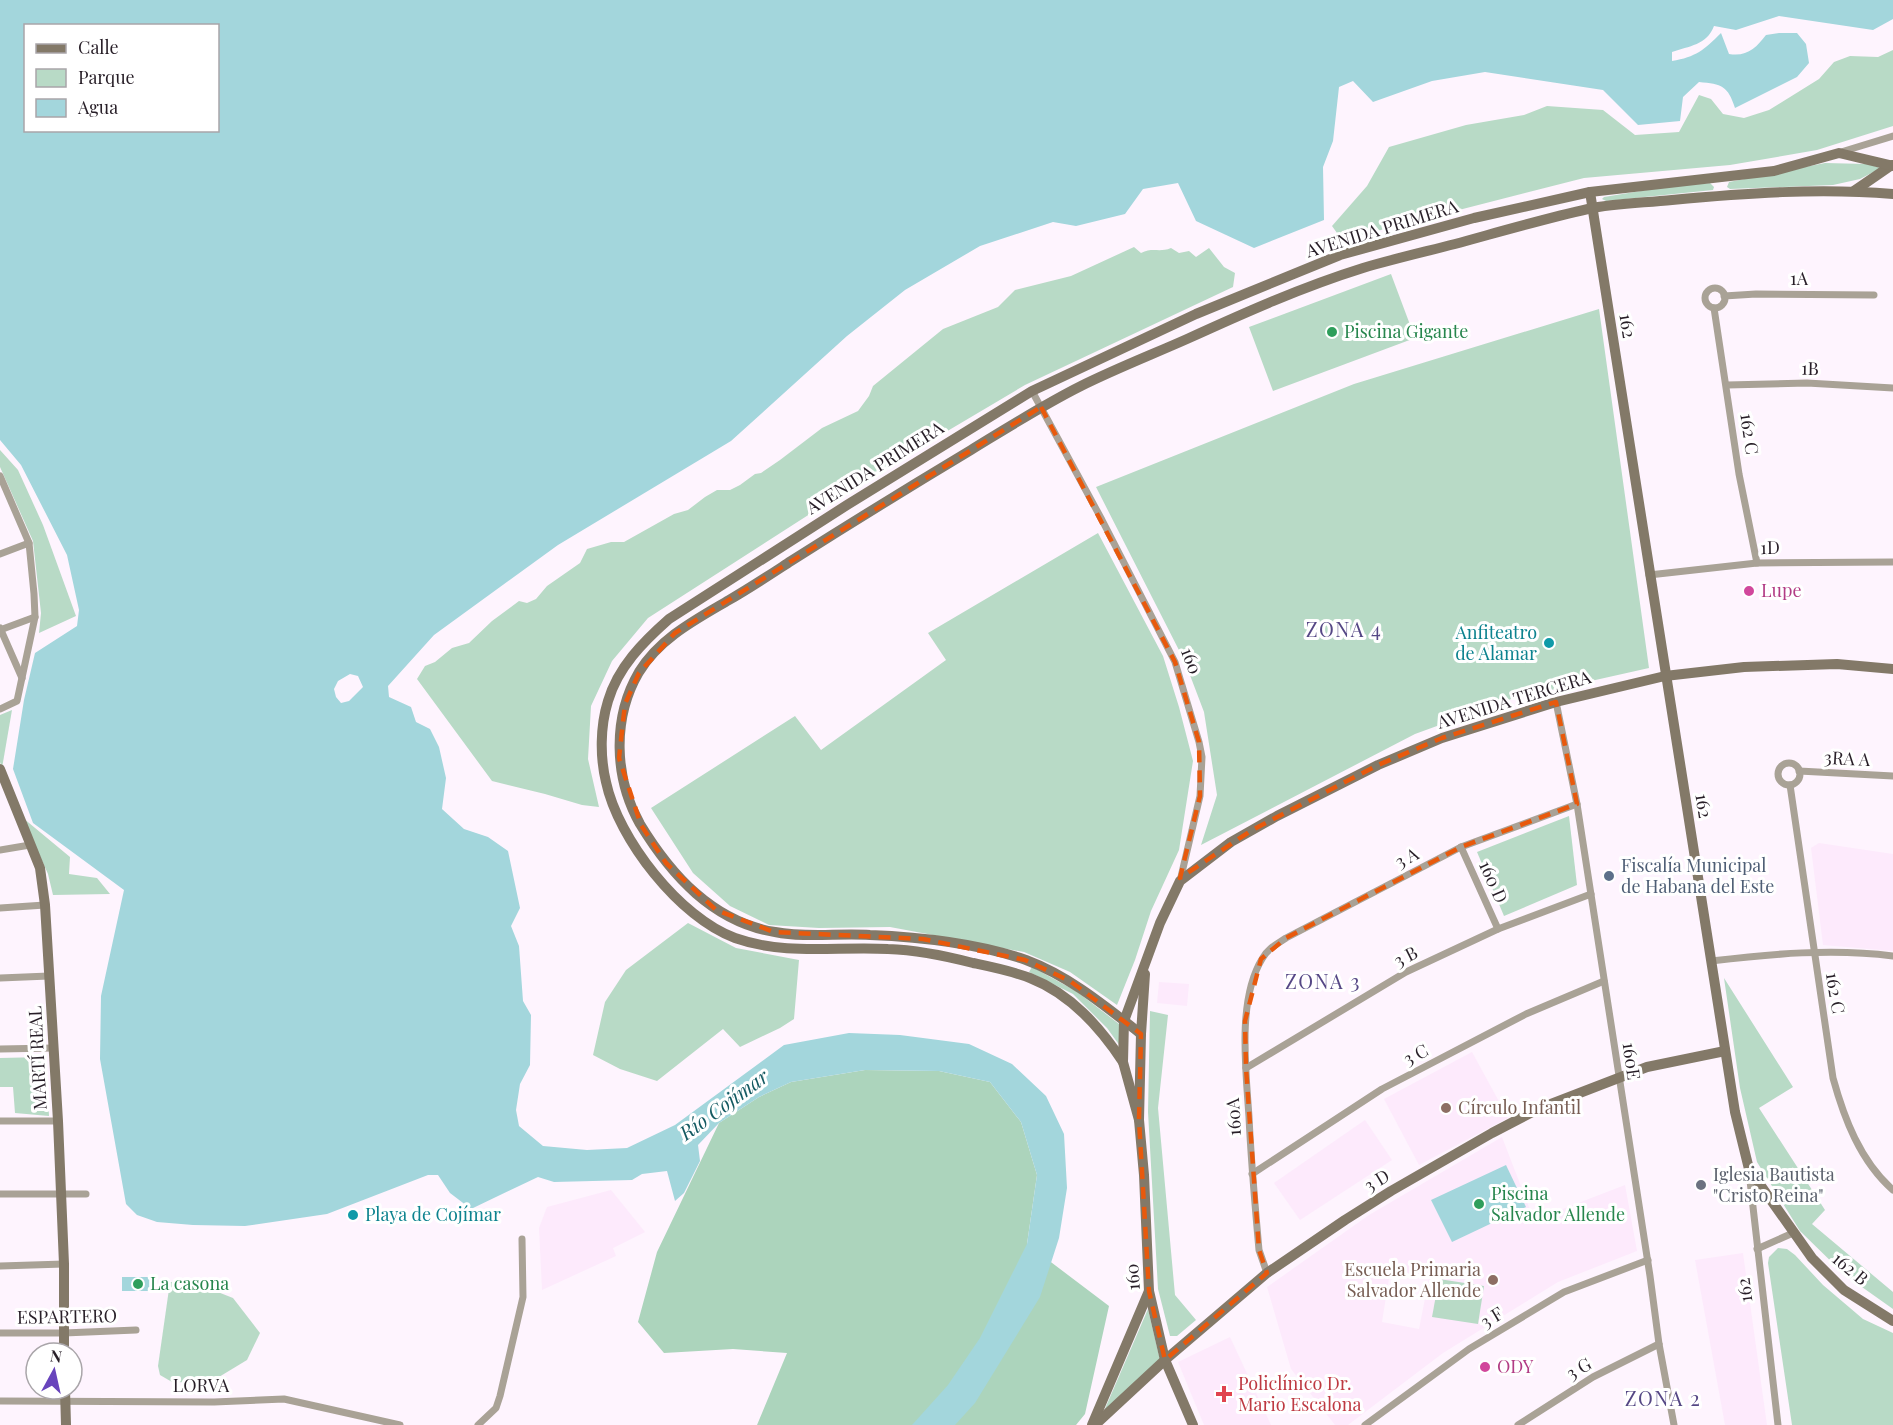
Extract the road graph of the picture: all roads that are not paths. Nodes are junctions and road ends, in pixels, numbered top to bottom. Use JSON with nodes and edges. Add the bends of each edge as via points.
{"nodes":[{"id":1,"x":1893,"y":136,"type":"edge"},
{"id":2,"x":1839,"y":153,"type":"junction"},
{"id":3,"x":1893,"y":165,"type":"edge"},
{"id":4,"x":1719,"y":177,"type":"junction"},
{"id":5,"x":1854,"y":191,"type":"junction"},
{"id":6,"x":1590,"y":192,"type":"junction"},
{"id":7,"x":1893,"y":194,"type":"edge"},
{"id":8,"x":1721,"y":195,"type":"junction"},
{"id":9,"x":1592,"y":208,"type":"junction"},
{"id":10,"x":1874,"y":295,"type":"dead end"},
{"id":11,"x":1724,"y":296,"type":"junction"},
{"id":12,"x":1714,"y":308,"type":"junction"},
{"id":13,"x":1727,"y":385,"type":"junction"},
{"id":14,"x":1893,"y":388,"type":"edge"},
{"id":15,"x":1032,"y":391,"type":"junction"},
{"id":16,"x":1041,"y":407,"type":"junction"},
{"id":17,"x":0,"y":477,"type":"edge"},
{"id":18,"x":847,"y":505,"type":"junction"},
{"id":19,"x":857,"y":519,"type":"junction"},
{"id":20,"x":29,"y":543,"type":"junction"},
{"id":21,"x":0,"y":554,"type":"edge"},
{"id":22,"x":1893,"y":562,"type":"edge"},
{"id":23,"x":1757,"y":563,"type":"junction"},
{"id":24,"x":1649,"y":575,"type":"junction"},
{"id":25,"x":35,"y":617,"type":"junction"},
{"id":26,"x":669,"y":619,"type":"junction"},
{"id":27,"x":0,"y":630,"type":"edge"},
{"id":28,"x":680,"y":630,"type":"junction"},
{"id":29,"x":1893,"y":669,"type":"edge"},
{"id":30,"x":1665,"y":676,"type":"junction"},
{"id":31,"x":22,"y":679,"type":"junction"},
{"id":32,"x":1556,"y":702,"type":"junction"},
{"id":33,"x":0,"y":709,"type":"edge"},
{"id":34,"x":0,"y":769,"type":"edge"},
{"id":35,"x":1799,"y":771,"type":"junction"},
{"id":36,"x":1893,"y":776,"type":"edge"},
{"id":37,"x":1790,"y":785,"type":"junction"},
{"id":38,"x":1577,"y":804,"type":"junction"},
{"id":39,"x":632,"y":809,"type":"junction"},
{"id":40,"x":617,"y":815,"type":"junction"},
{"id":41,"x":30,"y":845,"type":"junction"},
{"id":42,"x":1461,"y":847,"type":"junction"},
{"id":43,"x":0,"y":850,"type":"edge"},
{"id":44,"x":1179,"y":881,"type":"junction"},
{"id":45,"x":1591,"y":894,"type":"junction"},
{"id":46,"x":45,"y":905,"type":"junction"},
{"id":47,"x":0,"y":908,"type":"edge"},
{"id":48,"x":1498,"y":929,"type":"junction"},
{"id":49,"x":1814,"y":952,"type":"junction"},
{"id":50,"x":1893,"y":956,"type":"edge"},
{"id":51,"x":1261,"y":959,"type":"joint"},
{"id":52,"x":1711,"y":961,"type":"junction"},
{"id":53,"x":1146,"y":965,"type":"junction"},
{"id":54,"x":49,"y":976,"type":"junction"},
{"id":55,"x":0,"y":978,"type":"edge"},
{"id":56,"x":1604,"y":981,"type":"junction"},
{"id":57,"x":1124,"y":1022,"type":"junction"},
{"id":58,"x":1141,"y":1035,"type":"junction"},
{"id":59,"x":54,"y":1048,"type":"junction"},
{"id":60,"x":0,"y":1049,"type":"edge"},
{"id":61,"x":1141,"y":1051,"type":"junction"},
{"id":62,"x":1725,"y":1051,"type":"junction"},
{"id":63,"x":1123,"y":1062,"type":"junction"},
{"id":64,"x":1246,"y":1068,"type":"junction"},
{"id":65,"x":1618,"y":1078,"type":"junction"},
{"id":66,"x":1139,"y":1120,"type":"junction"},
{"id":67,"x":0,"y":1121,"type":"edge"},
{"id":68,"x":58,"y":1121,"type":"junction"},
{"id":69,"x":1749,"y":1169,"type":"junction"},
{"id":70,"x":1252,"y":1174,"type":"junction"},
{"id":71,"x":1893,"y":1190,"type":"edge"},
{"id":72,"x":61,"y":1193,"type":"junction"},
{"id":73,"x":0,"y":1194,"type":"edge"},
{"id":74,"x":86,"y":1194,"type":"dead end"},
{"id":75,"x":1793,"y":1233,"type":"junction"},
{"id":76,"x":522,"y":1239,"type":"dead end"},
{"id":77,"x":1757,"y":1249,"type":"junction"},
{"id":78,"x":1648,"y":1260,"type":"junction"},
{"id":79,"x":64,"y":1264,"type":"junction"},
{"id":80,"x":0,"y":1266,"type":"edge"},
{"id":81,"x":1267,"y":1273,"type":"junction"},
{"id":82,"x":1149,"y":1291,"type":"junction"},
{"id":83,"x":1893,"y":1321,"type":"edge"},
{"id":84,"x":136,"y":1330,"type":"dead end"},
{"id":85,"x":0,"y":1333,"type":"edge"},
{"id":86,"x":64,"y":1333,"type":"junction"},
{"id":87,"x":64,"y":1341,"type":"edge"},
{"id":88,"x":1659,"y":1344,"type":"junction"},
{"id":89,"x":1165,"y":1359,"type":"junction"},
{"id":90,"x":84,"y":1396,"type":"edge"},
{"id":91,"x":24,"y":1399,"type":"edge"},
{"id":92,"x":0,"y":1401,"type":"edge"},
{"id":93,"x":65,"y":1401,"type":"edge"},
{"id":94,"x":66,"y":1425,"type":"edge"},
{"id":95,"x":400,"y":1425,"type":"edge"},
{"id":96,"x":478,"y":1425,"type":"edge"},
{"id":97,"x":1094,"y":1425,"type":"edge"},
{"id":98,"x":1193,"y":1425,"type":"edge"},
{"id":99,"x":1365,"y":1425,"type":"edge"},
{"id":100,"x":1518,"y":1425,"type":"edge"},
{"id":101,"x":1674,"y":1425,"type":"edge"},
{"id":102,"x":1778,"y":1425,"type":"edge"}],
"edges":[{"from":1,"to":2,"type":"street"},
{"from":2,"to":3,"type":"street","name":"AVENIDA PRIMERA"},
{"from":2,"to":4,"type":"street","name":"AVENIDA PRIMERA","via":[[1774,171]]},
{"from":3,"to":5,"type":"street"},
{"from":4,"to":6,"type":"street","name":"AVENIDA PRIMERA"},
{"from":4,"to":8,"type":"street"},
{"from":5,"to":7,"type":"street","name":"AVENIDA PRIMERA"},
{"from":5,"to":8,"type":"street","name":"AVENIDA PRIMERA"},
{"from":6,"to":9,"type":"street","name":"162"},
{"from":6,"to":15,"type":"street","name":"AVENIDA PRIMERA","via":[[1474,218],[1340,255],[1196,314]]},
{"from":8,"to":9,"type":"street","name":"AVENIDA PRIMERA"},
{"from":9,"to":16,"type":"street","name":"AVENIDA PRIMERA","via":[[1352,272],[1264,304]]},
{"from":9,"to":24,"type":"street","name":"162"},
{"from":10,"to":11,"type":"street","name":"1A"},
{"from":11,"to":12,"type":"street","via":[[1723,303]]},
{"from":11,"to":12,"type":"street","via":[[1718,289],[1706,293],[1706,303]]},
{"from":12,"to":13,"type":"street","name":"162 C"},
{"from":13,"to":14,"type":"street","name":"1B","via":[[1807,383]]},
{"from":13,"to":23,"type":"street","name":"162 C"},
{"from":15,"to":16,"type":"street","name":"160"},
{"from":15,"to":18,"type":"street","name":"AVENIDA PRIMERA"},
{"from":16,"to":19,"type":"street","name":"AVENIDA PRIMERA"},
{"from":16,"to":44,"type":"street","name":"160","via":[[1175,662],[1199,742],[1200,796]]},
{"from":17,"to":20,"type":"street"},
{"from":18,"to":19,"type":"street"},
{"from":18,"to":26,"type":"street","name":"AVENIDA PRIMERA"},
{"from":19,"to":28,"type":"street","name":"AVENIDA PRIMERA"},
{"from":20,"to":21,"type":"street"},
{"from":20,"to":25,"type":"street"},
{"from":22,"to":23,"type":"street","name":"1D"},
{"from":23,"to":24,"type":"street","name":"1D"},
{"from":24,"to":30,"type":"street","name":"162"},
{"from":25,"to":27,"type":"street"},
{"from":25,"to":31,"type":"street"},
{"from":26,"to":28,"type":"street"},
{"from":26,"to":40,"type":"street","name":"AVENIDA PRIMERA","via":[[633,655],[608,702],[601,740],[606,782]]},
{"from":27,"to":31,"type":"street"},
{"from":28,"to":39,"type":"street","name":"AVENIDA PRIMERA","via":[[639,673],[625,704],[619,758]]},
{"from":29,"to":30,"type":"street","name":"AVENIDA TERCERA","via":[[1837,664],[1744,667]]},
{"from":30,"to":32,"type":"street","name":"AVENIDA TERCERA"},
{"from":30,"to":52,"type":"street","name":"162"},
{"from":31,"to":33,"type":"street","via":[[17,701]]},
{"from":32,"to":38,"type":"street","name":"160E"},
{"from":32,"to":44,"type":"street","name":"AVENIDA TERCERA","via":[[1442,738],[1378,765],[1232,842]]},
{"from":34,"to":41,"type":"street","name":"MARTÍ REAL"},
{"from":35,"to":36,"type":"street","name":"3RA A"},
{"from":35,"to":37,"type":"street"},
{"from":35,"to":37,"type":"street","via":[[1788,764],[1779,769],[1780,780]]},
{"from":37,"to":49,"type":"street","name":"162 C"},
{"from":38,"to":42,"type":"street","name":"3 A"},
{"from":38,"to":45,"type":"street","name":"160E"},
{"from":39,"to":40,"type":"street"},
{"from":39,"to":57,"type":"street","name":"AVENIDA PRIMERA","via":[[666,863],[701,900],[748,926],[804,935],[877,935],[977,947],[1025,960],[1070,981]]},
{"from":40,"to":63,"type":"street","name":"AVENIDA PRIMERA","via":[[647,865],[672,895],[702,920],[734,938],[776,948],[889,949],[946,956],[1031,979],[1085,1013]]},
{"from":41,"to":43,"type":"street"},
{"from":41,"to":46,"type":"street","name":"MARTÍ REAL","via":[[40,868]]},
{"from":42,"to":48,"type":"street","name":"160 D"},
{"from":42,"to":51,"type":"street","name":"3 A","via":[[1286,938]]},
{"from":44,"to":53,"type":"street","name":"160"},
{"from":45,"to":48,"type":"street","name":"3 B"},
{"from":45,"to":56,"type":"street","name":"160E"},
{"from":46,"to":47,"type":"street"},
{"from":46,"to":54,"type":"street","name":"MARTÍ REAL"},
{"from":48,"to":64,"type":"street","name":"3 B","via":[[1406,972]]},
{"from":49,"to":50,"type":"street"},
{"from":49,"to":52,"type":"street"},
{"from":49,"to":71,"type":"street","name":"162 C","via":[[1839,1099],[1859,1146]]},
{"from":51,"to":64,"type":"street","name":"160A","via":[[1245,1021]]},
{"from":52,"to":62,"type":"street","name":"162"},
{"from":53,"to":57,"type":"street","name":"160"},
{"from":53,"to":58,"type":"street","name":"160"},
{"from":54,"to":55,"type":"street"},
{"from":54,"to":59,"type":"street","name":"MARTÍ REAL"},
{"from":56,"to":65,"type":"street","name":"160E"},
{"from":56,"to":70,"type":"street","name":"3 C","via":[[1526,1014],[1382,1089]]},
{"from":57,"to":58,"type":"street","name":"AVENIDA PRIMERA"},
{"from":57,"to":63,"type":"street","name":"160"},
{"from":58,"to":61,"type":"street","name":"160"},
{"from":59,"to":60,"type":"street"},
{"from":59,"to":68,"type":"street","name":"MARTÍ REAL"},
{"from":61,"to":63,"type":"street"},
{"from":61,"to":66,"type":"street","name":"160"},
{"from":62,"to":65,"type":"street","name":"3 D","via":[[1647,1067]]},
{"from":62,"to":69,"type":"street","name":"162"},
{"from":63,"to":66,"type":"street","name":"160"},
{"from":64,"to":70,"type":"street","name":"160A"},
{"from":65,"to":78,"type":"street","name":"160E"},
{"from":65,"to":81,"type":"street","name":"3 D","via":[[1538,1109],[1492,1133],[1345,1220]]},
{"from":66,"to":82,"type":"street","name":"160"},
{"from":67,"to":68,"type":"street"},
{"from":68,"to":72,"type":"street","name":"MARTÍ REAL"},
{"from":69,"to":75,"type":"street","name":"162 B"},
{"from":69,"to":77,"type":"street","name":"162"},
{"from":70,"to":81,"type":"street","name":"160A","via":[[1258,1250]]},
{"from":72,"to":73,"type":"street"},
{"from":72,"to":74,"type":"street"},
{"from":72,"to":79,"type":"street","name":"MARTÍ REAL"},
{"from":75,"to":77,"type":"street"},
{"from":75,"to":83,"type":"street","name":"162 B","via":[[1844,1290]]},
{"from":76,"to":96,"type":"street","via":[[523,1297],[501,1396],[496,1408]]},
{"from":77,"to":102,"type":"street","name":"162"},
{"from":78,"to":88,"type":"street","name":"160E"},
{"from":78,"to":99,"type":"street","name":"3 F","via":[[1564,1292],[1469,1349]]},
{"from":79,"to":80,"type":"street"},
{"from":79,"to":86,"type":"street","name":"MARTÍ REAL"},
{"from":81,"to":89,"type":"street","name":"3 D"},
{"from":82,"to":89,"type":"street","name":"160"},
{"from":82,"to":97,"type":"street"},
{"from":84,"to":86,"type":"street","name":"ESPARTERO"},
{"from":85,"to":86,"type":"street","name":"ESPARTERO"},
{"from":86,"to":87,"type":"street","name":"MARTÍ REAL"},
{"from":88,"to":100,"type":"street","name":"3 G","via":[[1593,1377]]},
{"from":88,"to":101,"type":"street","name":"160E"},
{"from":89,"to":97,"type":"street","name":"3 D"},
{"from":89,"to":98,"type":"street","name":"160"},
{"from":90,"to":95,"type":"street","name":"LORVA","via":[[214,1402],[284,1399]]},
{"from":91,"to":92,"type":"street","name":"LORVA"},
{"from":93,"to":94,"type":"street"}]}
